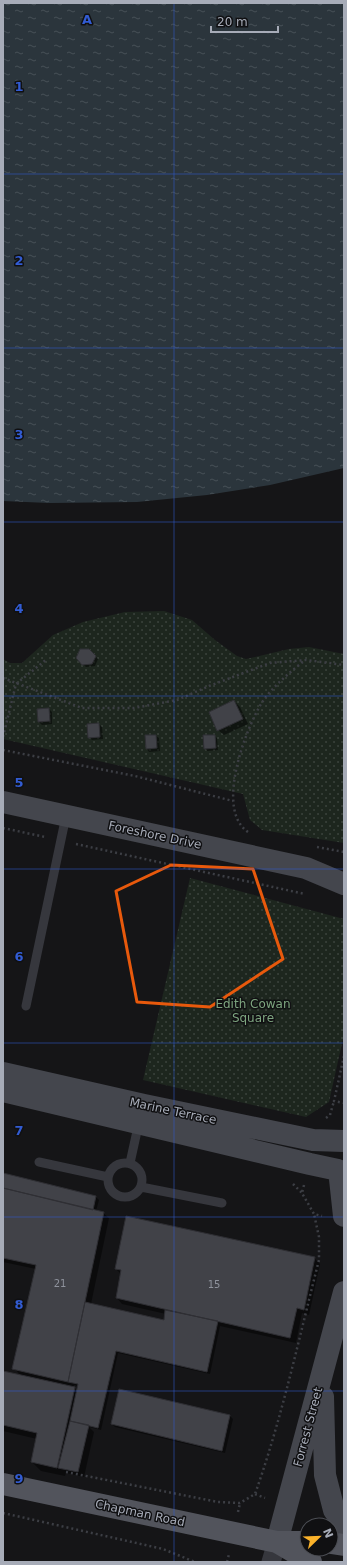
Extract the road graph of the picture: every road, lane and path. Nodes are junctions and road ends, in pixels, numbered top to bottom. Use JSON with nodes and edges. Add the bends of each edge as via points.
{"nodes":[{"id":1,"x":47,"y":659,"type":"dead end"},
{"id":2,"x":306,"y":660,"type":"junction"},
{"id":3,"x":344,"y":665,"type":"edge"},
{"id":4,"x":3,"y":678,"type":"edge"},
{"id":5,"x":16,"y":684,"type":"junction"},
{"id":6,"x":3,"y":737,"type":"edge"},
{"id":7,"x":3,"y":750,"type":"edge"},
{"id":8,"x":233,"y":801,"type":"junction"},
{"id":9,"x":3,"y":802,"type":"edge"},
{"id":10,"x":66,"y":816,"type":"junction"},
{"id":11,"x":3,"y":828,"type":"edge"},
{"id":12,"x":250,"y":833,"type":"dead end"},
{"id":13,"x":61,"y":841,"type":"junction"},
{"id":14,"x":306,"y":868,"type":"junction"},
{"id":15,"x":344,"y":868,"type":"edge"},
{"id":16,"x":344,"y":884,"type":"edge"},
{"id":17,"x":308,"y":894,"type":"dead end"},
{"id":18,"x":26,"y":1006,"type":"dead end"},
{"id":19,"x":344,"y":1056,"type":"edge"},
{"id":20,"x":3,"y":1074,"type":"edge"},
{"id":21,"x":3,"y":1091,"type":"edge"},
{"id":22,"x":344,"y":1103,"type":"edge"},
{"id":23,"x":141,"y":1114,"type":"junction"},
{"id":24,"x":344,"y":1141,"type":"edge"},
{"id":25,"x":344,"y":1149,"type":"edge"},
{"id":26,"x":39,"y":1162,"type":"dead end"},
{"id":27,"x":130,"y":1163,"type":"junction"},
{"id":28,"x":108,"y":1177,"type":"junction"},
{"id":29,"x":341,"y":1178,"type":"edge"},
{"id":30,"x":305,"y":1180,"type":"dead end"},
{"id":31,"x":141,"y":1186,"type":"junction"},
{"id":32,"x":222,"y":1203,"type":"dead end"},
{"id":33,"x":314,"y":1214,"type":"junction"},
{"id":34,"x":336,"y":1217,"type":"edge"},
{"id":35,"x":344,"y":1292,"type":"edge"},
{"id":36,"x":322,"y":1374,"type":"junction"},
{"id":37,"x":65,"y":1472,"type":"dead end"},
{"id":38,"x":3,"y":1484,"type":"edge"},
{"id":39,"x":255,"y":1494,"type":"junction"},
{"id":40,"x":260,"y":1497,"type":"dead end"},
{"id":41,"x":240,"y":1502,"type":"junction"},
{"id":42,"x":239,"y":1508,"type":"dead end"},
{"id":43,"x":3,"y":1513,"type":"edge"},
{"id":44,"x":344,"y":1524,"type":"edge"},
{"id":45,"x":299,"y":1544,"type":"edge"},
{"id":46,"x":274,"y":1552,"type":"edge"},
{"id":47,"x":195,"y":1562,"type":"edge"},
{"id":48,"x":311,"y":1562,"type":"edge"}],
"edges":[{"from":1,"to":5,"type":"path"},
{"from":2,"to":3,"type":"path"},
{"from":2,"to":5,"type":"path","via":[[270,663],[177,700],[134,708],[82,708]]},
{"from":2,"to":8,"type":"path","via":[[286,675],[261,703],[246,735],[236,771]]},
{"from":4,"to":5,"type":"path"},
{"from":5,"to":6,"type":"path"},
{"from":7,"to":8,"type":"path","via":[[135,776]]},
{"from":8,"to":12,"type":"path","via":[[239,824]]},
{"from":9,"to":10,"type":"street","name":"Foreshore Drive"},
{"from":10,"to":13,"type":"lane"},
{"from":10,"to":14,"type":"street","name":"Foreshore Drive"},
{"from":11,"to":13,"type":"path"},
{"from":13,"to":17,"type":"path"},
{"from":13,"to":18,"type":"lane"},
{"from":14,"to":15,"type":"street","name":"Foreshore Drive"},
{"from":14,"to":16,"type":"street","name":"Foreshore Drive"},
{"from":19,"to":22,"type":"path","via":[[334,1101]]},
{"from":20,"to":23,"type":"street","name":"Marine Terrace"},
{"from":21,"to":23,"type":"street","name":"Marine Terrace"},
{"from":23,"to":24,"type":"street","name":"Marine Terrace","via":[[313,1140]]},
{"from":23,"to":27,"type":"lane"},
{"from":23,"to":29,"type":"street","name":"Marine Terrace","via":[[310,1164]]},
{"from":25,"to":29,"type":"street","via":[[338,1162]]},
{"from":26,"to":28,"type":"lane"},
{"from":27,"to":28,"type":"lane","via":[[122,1162],[116,1165],[110,1170]]},
{"from":27,"to":31,"type":"lane","via":[[140,1172]]},
{"from":28,"to":31,"type":"lane","via":[[111,1191],[124,1197],[131,1196]]},
{"from":29,"to":34,"type":"street"},
{"from":30,"to":33,"type":"path","via":[[302,1193]]},
{"from":31,"to":32,"type":"lane"},
{"from":33,"to":34,"type":"path"},
{"from":33,"to":39,"type":"path","via":[[319,1236],[319,1260],[286,1395]]},
{"from":35,"to":36,"type":"street","name":"Forrest Street"},
{"from":36,"to":44,"type":"street","via":[[325,1475],[334,1510]]},
{"from":36,"to":46,"type":"street","name":"Forrest Street"},
{"from":37,"to":41,"type":"path","via":[[218,1502]]},
{"from":38,"to":46,"type":"main road","name":"Chapman Road"},
{"from":39,"to":40,"type":"path"},
{"from":39,"to":41,"type":"path"},
{"from":41,"to":42,"type":"path"},
{"from":43,"to":47,"type":"path","via":[[163,1549]]},
{"from":45,"to":46,"type":"main road","name":"Chapman Road"},
{"from":46,"to":48,"type":"main road","name":"Chapman Road"}]}
